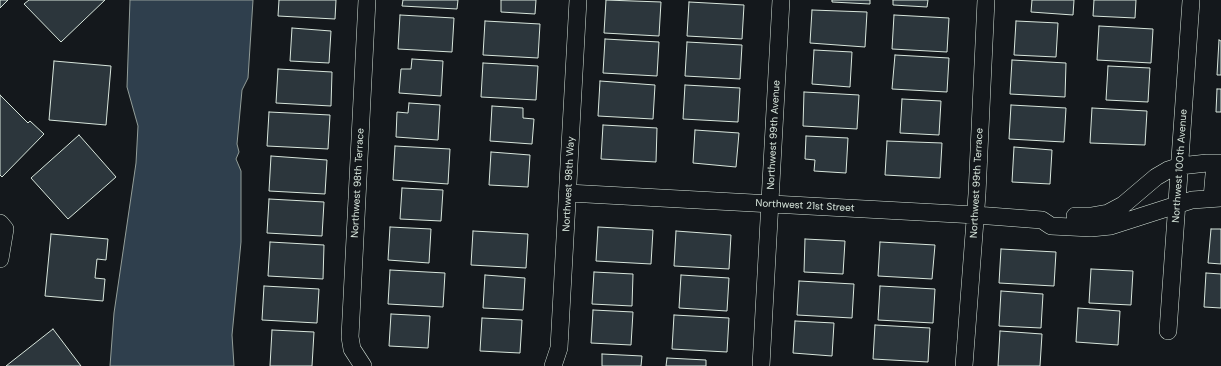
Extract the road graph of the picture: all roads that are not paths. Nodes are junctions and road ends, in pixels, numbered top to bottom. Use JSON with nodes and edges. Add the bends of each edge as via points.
{"nodes":[{"id":1,"x":368,"y":0,"type":"edge"},
{"id":2,"x":578,"y":0,"type":"edge"},
{"id":3,"x":781,"y":0,"type":"edge"},
{"id":4,"x":986,"y":0,"type":"edge"},
{"id":5,"x":1191,"y":1,"type":"edge"},
{"id":6,"x":1218,"y":163,"type":"edge"},
{"id":7,"x":1180,"y":166,"type":"junction"},
{"id":8,"x":568,"y":193,"type":"junction"},
{"id":9,"x":1217,"y":198,"type":"edge"},
{"id":10,"x":1178,"y":204,"type":"junction"},
{"id":11,"x":771,"y":205,"type":"junction"},
{"id":12,"x":976,"y":215,"type":"junction"},
{"id":13,"x":1042,"y":220,"type":"junction"},
{"id":14,"x":0,"y":223,"type":"edge"},
{"id":15,"x":0,"y":259,"type":"edge"},
{"id":16,"x":1168,"y":331,"type":"dead end"},
{"id":17,"x":362,"y":365,"type":"edge"},
{"id":18,"x":553,"y":366,"type":"edge"},
{"id":19,"x":760,"y":366,"type":"edge"},
{"id":20,"x":964,"y":366,"type":"edge"}],
"edges":[{"from":1,"to":17,"type":"street","name":"Northwest 98th Terrace","via":[[350,337],[352,349]]},
{"from":2,"to":8,"type":"street","name":"Northwest 98th Way"},
{"from":3,"to":11,"type":"street","name":"Northwest 99th Avenue"},
{"from":4,"to":12,"type":"street","name":"Northwest 99th Terrace"},
{"from":5,"to":7,"type":"street","name":"Northwest 100th Avenue"},
{"from":6,"to":7,"type":"street","name":"Northwest 21st Street"},
{"from":6,"to":9,"type":"street"},
{"from":7,"to":10,"type":"street","name":"Northwest 100th Avenue"},
{"from":7,"to":13,"type":"street","name":"Northwest 21st Street","via":[[1156,177],[1123,205],[1108,213],[1091,216],[1053,215]]},
{"from":8,"to":11,"type":"street","name":"Northwest 21st Street"},
{"from":8,"to":18,"type":"street","name":"Northwest 98th Way","via":[[559,348]]},
{"from":9,"to":10,"type":"street","name":"Northwest 21st Street"},
{"from":10,"to":13,"type":"street","name":"Northwest 21st Street","via":[[1111,226],[1051,226]]},
{"from":10,"to":16,"type":"street","name":"Northwest 100th Avenue"},
{"from":11,"to":12,"type":"street","name":"Northwest 21st Street"},
{"from":11,"to":19,"type":"street","name":"Northwest 99th Avenue"},
{"from":12,"to":13,"type":"street","name":"Northwest 21st Street"},
{"from":12,"to":20,"type":"street","name":"Northwest 99th Terrace"},
{"from":14,"to":15,"type":"street","via":[[5,229]]}]}
